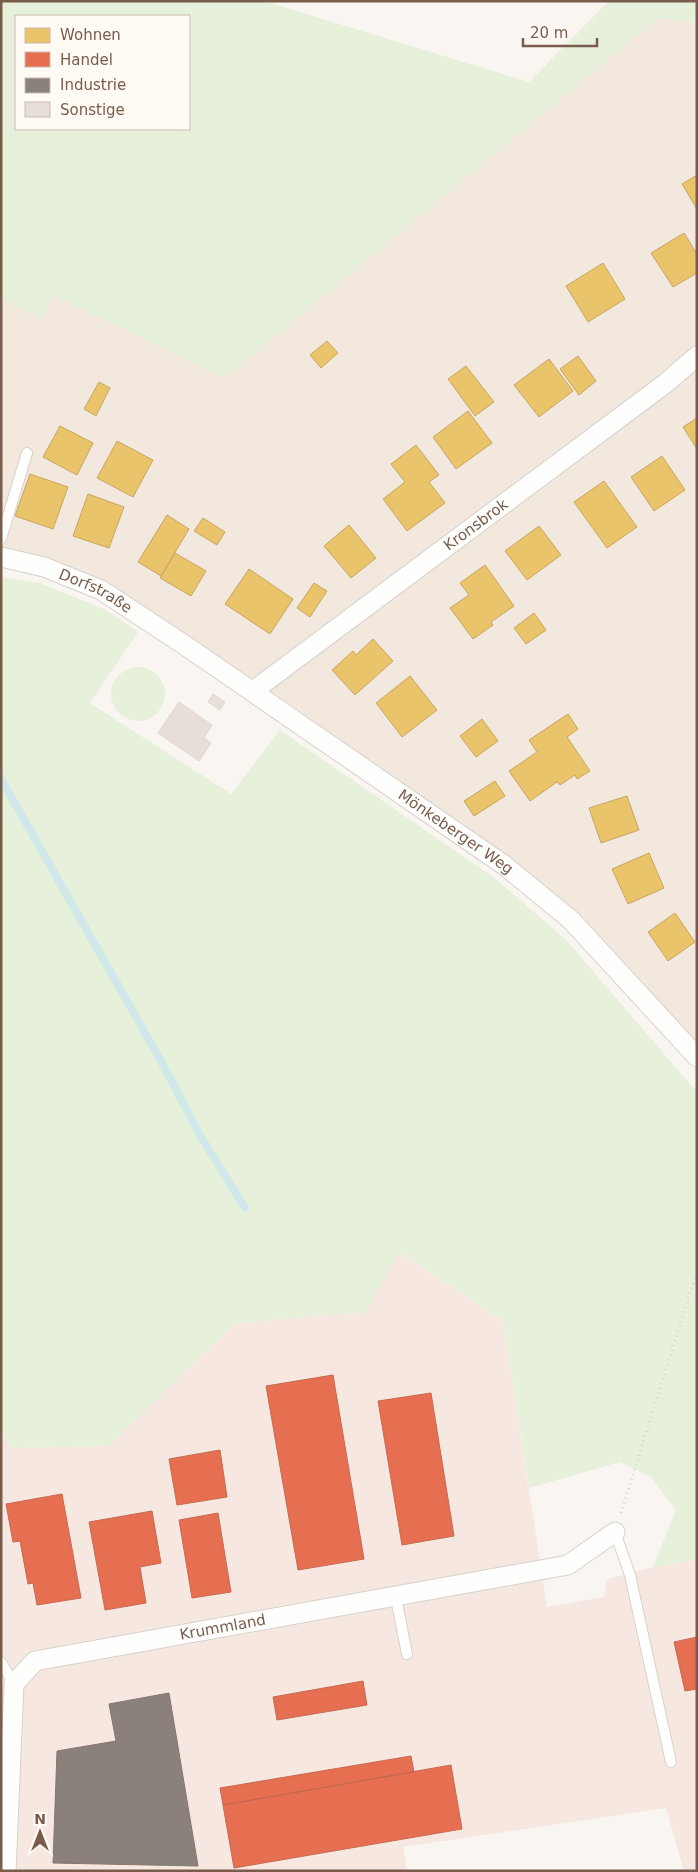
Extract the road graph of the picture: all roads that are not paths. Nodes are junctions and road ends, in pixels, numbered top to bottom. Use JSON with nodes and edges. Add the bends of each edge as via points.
{"nodes":[{"id":1,"x":697,"y":356,"type":"edge"},
{"id":2,"x":26,"y":453,"type":"dead end"},
{"id":3,"x":1,"y":539,"type":"edge"},
{"id":4,"x":1,"y":557,"type":"edge"},
{"id":5,"x":183,"y":644,"type":"joint"},
{"id":6,"x":253,"y":691,"type":"junction"},
{"id":7,"x":697,"y":1057,"type":"edge"},
{"id":8,"x":615,"y":1532,"type":"joint"},
{"id":9,"x":396,"y":1598,"type":"junction"},
{"id":10,"x":407,"y":1654,"type":"dead end"},
{"id":11,"x":1,"y":1662,"type":"edge"},
{"id":12,"x":14,"y":1684,"type":"junction"},
{"id":13,"x":671,"y":1762,"type":"dead end"},
{"id":14,"x":6,"y":1871,"type":"edge"}],
"edges":[{"from":1,"to":6,"type":"street","name":"Kronsbrok","via":[[666,383]]},
{"from":2,"to":3,"type":"lane"},
{"from":4,"to":5,"type":"street","name":"Dorfstraße","via":[[44,567],[101,590]]},
{"from":5,"to":6,"type":"street","name":"Mönkeberger Weg"},
{"from":6,"to":7,"type":"street","name":"Mönkeberger Weg","via":[[511,871],[571,920]]},
{"from":8,"to":9,"type":"street","name":"Krummland","via":[[568,1565]]},
{"from":8,"to":13,"type":"lane","via":[[630,1575]]},
{"from":9,"to":10,"type":"lane"},
{"from":9,"to":12,"type":"street","name":"Krummland","via":[[35,1661]]},
{"from":11,"to":12,"type":"lane"},
{"from":12,"to":14,"type":"street"}]}
